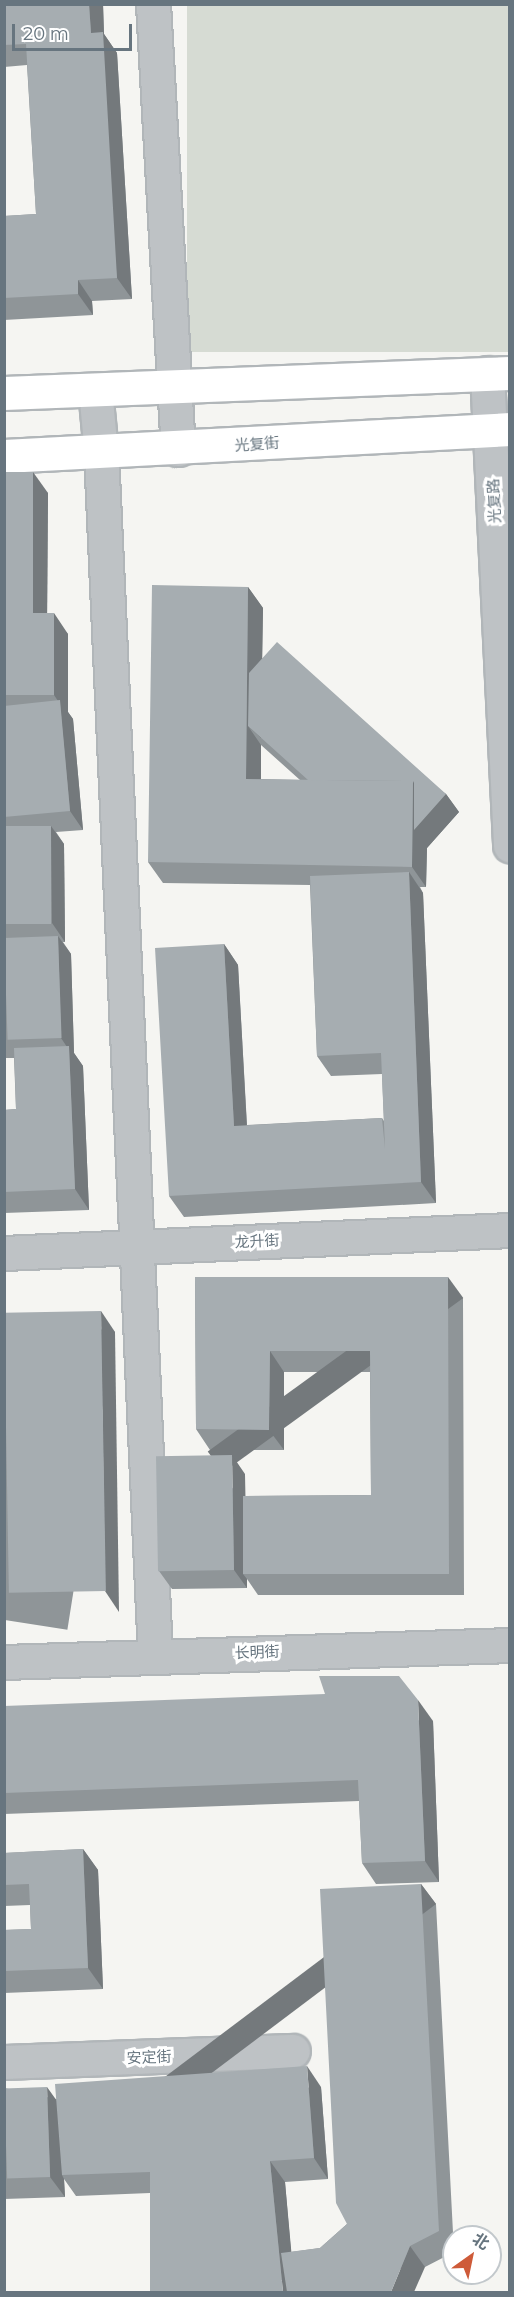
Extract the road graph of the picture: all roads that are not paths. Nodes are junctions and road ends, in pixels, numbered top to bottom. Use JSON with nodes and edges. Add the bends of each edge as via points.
{"nodes":[{"id":1,"x":153,"y":4,"type":"edge"},
{"id":2,"x":498,"y":373,"type":"edge"},
{"id":3,"x":173,"y":386,"type":"junction"},
{"id":4,"x":94,"y":390,"type":"junction"},
{"id":5,"x":4,"y":393,"type":"edge"},
{"id":6,"x":500,"y":429,"type":"edge"},
{"id":7,"x":178,"y":449,"type":"junction"},
{"id":8,"x":101,"y":452,"type":"junction"},
{"id":9,"x":4,"y":456,"type":"edge"},
{"id":10,"x":510,"y":845,"type":"edge"},
{"id":11,"x":510,"y":1230,"type":"edge"},
{"id":12,"x":138,"y":1247,"type":"junction"},
{"id":13,"x":4,"y":1253,"type":"edge"},
{"id":14,"x":510,"y":1645,"type":"edge"},
{"id":15,"x":155,"y":1655,"type":"junction"},
{"id":16,"x":4,"y":1662,"type":"edge"},
{"id":17,"x":293,"y":2051,"type":"dead end"},
{"id":18,"x":4,"y":2062,"type":"edge"}],
"edges":[{"from":1,"to":3,"type":"street"},
{"from":2,"to":3,"type":"main road"},
{"from":2,"to":6,"type":"street","name":"光复路"},
{"from":3,"to":4,"type":"main road"},
{"from":3,"to":7,"type":"street"},
{"from":4,"to":5,"type":"main road"},
{"from":4,"to":8,"type":"street"},
{"from":6,"to":7,"type":"main road","name":"光复街"},
{"from":6,"to":10,"type":"street","name":"光复路"},
{"from":7,"to":8,"type":"main road","name":"光复街"},
{"from":8,"to":9,"type":"main road","name":"光复街"},
{"from":8,"to":12,"type":"street"},
{"from":11,"to":12,"type":"street","name":"龙升街"},
{"from":12,"to":13,"type":"street","name":"龙升街"},
{"from":12,"to":15,"type":"street"},
{"from":14,"to":15,"type":"street","name":"长明街"},
{"from":15,"to":16,"type":"street","name":"长明街"},
{"from":17,"to":18,"type":"street","name":"安定街"}]}
